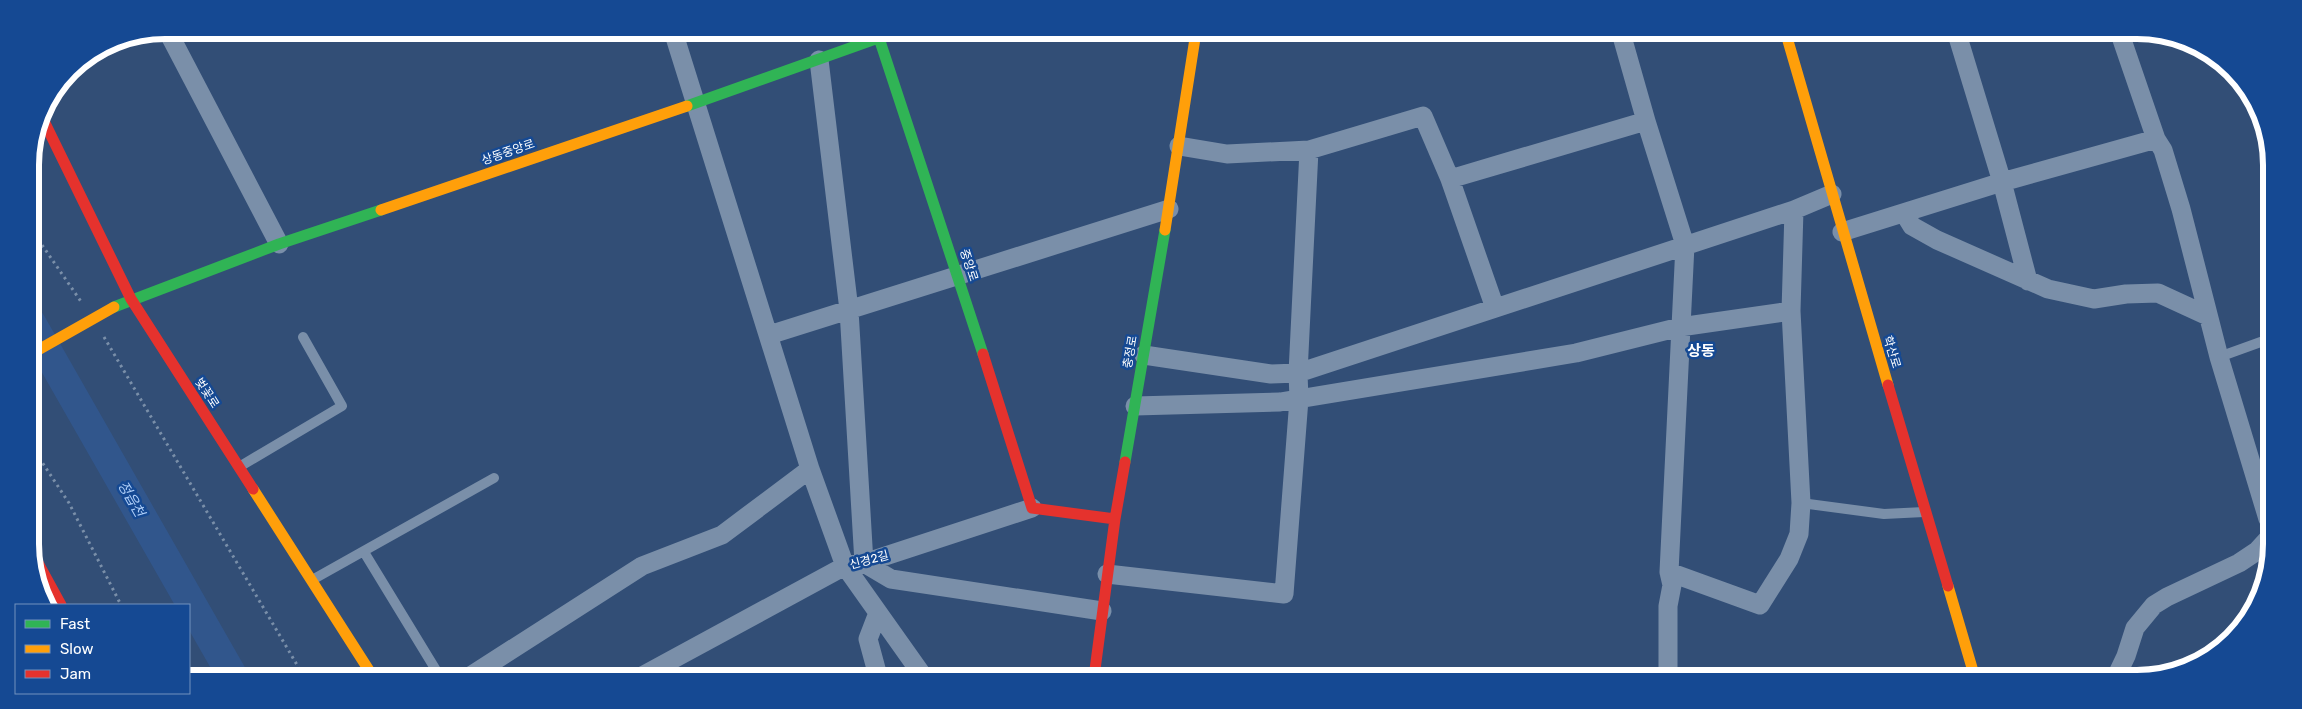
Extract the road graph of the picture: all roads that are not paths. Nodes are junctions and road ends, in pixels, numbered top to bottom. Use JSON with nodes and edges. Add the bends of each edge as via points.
{"nodes":[{"id":1,"x":172,"y":39,"type":"edge"},
{"id":2,"x":676,"y":39,"type":"edge"},
{"id":3,"x":867,"y":39,"type":"edge"},
{"id":4,"x":880,"y":39,"type":"edge"},
{"id":5,"x":1195,"y":39,"type":"edge"},
{"id":6,"x":1623,"y":39,"type":"edge"},
{"id":7,"x":1787,"y":39,"type":"edge"},
{"id":8,"x":1959,"y":39,"type":"edge"},
{"id":9,"x":2122,"y":39,"type":"edge"},
{"id":10,"x":819,"y":60,"type":"junction"},
{"id":11,"x":697,"y":103,"type":"junction"},
{"id":12,"x":1646,"y":121,"type":"junction"},
{"id":13,"x":45,"y":125,"type":"edge"},
{"id":14,"x":2156,"y":139,"type":"junction"},
{"id":15,"x":1178,"y":146,"type":"junction"},
{"id":16,"x":1309,"y":150,"type":"junction"},
{"id":17,"x":1450,"y":179,"type":"junction"},
{"id":18,"x":2002,"y":182,"type":"junction"},
{"id":19,"x":1832,"y":194,"type":"junction"},
{"id":20,"x":1170,"y":209,"type":"junction"},
{"id":21,"x":1794,"y":210,"type":"junction"},
{"id":22,"x":1904,"y":213,"type":"junction"},
{"id":23,"x":1842,"y":232,"type":"junction"},
{"id":24,"x":279,"y":244,"type":"junction"},
{"id":25,"x":1685,"y":245,"type":"junction"},
{"id":26,"x":958,"y":275,"type":"junction"},
{"id":27,"x":2028,"y":281,"type":"junction"},
{"id":28,"x":130,"y":300,"type":"junction"},
{"id":29,"x":1495,"y":308,"type":"junction"},
{"id":30,"x":849,"y":310,"type":"junction"},
{"id":31,"x":1791,"y":311,"type":"junction"},
{"id":32,"x":2208,"y":316,"type":"junction"},
{"id":33,"x":1680,"y":327,"type":"junction"},
{"id":34,"x":769,"y":336,"type":"junction"},
{"id":35,"x":302,"y":337,"type":"dead end"},
{"id":36,"x":2263,"y":341,"type":"edge"},
{"id":37,"x":39,"y":349,"type":"edge"},
{"id":38,"x":1144,"y":355,"type":"junction"},
{"id":39,"x":2219,"y":357,"type":"junction"},
{"id":40,"x":1298,"y":373,"type":"junction"},
{"id":41,"x":1299,"y":399,"type":"junction"},
{"id":42,"x":1135,"y":406,"type":"junction"},
{"id":43,"x":238,"y":467,"type":"junction"},
{"id":44,"x":810,"y":469,"type":"junction"},
{"id":45,"x":494,"y":478,"type":"dead end"},
{"id":46,"x":2263,"y":502,"type":"edge"},
{"id":47,"x":1801,"y":503,"type":"junction"},
{"id":48,"x":1032,"y":508,"type":"junction"},
{"id":49,"x":1925,"y":512,"type":"junction"},
{"id":50,"x":1115,"y":519,"type":"junction"},
{"id":51,"x":2263,"y":543,"type":"edge"},
{"id":52,"x":364,"y":552,"type":"junction"},
{"id":53,"x":864,"y":563,"type":"junction"},
{"id":54,"x":845,"y":566,"type":"junction"},
{"id":55,"x":41,"y":569,"type":"edge"},
{"id":56,"x":1669,"y":572,"type":"junction"},
{"id":57,"x":1107,"y":574,"type":"junction"},
{"id":58,"x":312,"y":581,"type":"junction"},
{"id":59,"x":59,"y":604,"type":"edge"},
{"id":60,"x":1102,"y":611,"type":"junction"},
{"id":61,"x":878,"y":613,"type":"junction"},
{"id":62,"x":672,"y":668,"type":"edge"},
{"id":63,"x":369,"y":670,"type":"edge"},
{"id":64,"x":436,"y":670,"type":"edge"},
{"id":65,"x":480,"y":670,"type":"edge"},
{"id":66,"x":876,"y":670,"type":"edge"},
{"id":67,"x":918,"y":670,"type":"edge"},
{"id":68,"x":1095,"y":670,"type":"edge"},
{"id":69,"x":1668,"y":670,"type":"edge"},
{"id":70,"x":1972,"y":670,"type":"edge"},
{"id":71,"x":2119,"y":670,"type":"edge"}],
"edges":[{"from":1,"to":24,"type":"street"},
{"from":2,"to":11,"type":"street"},
{"from":3,"to":10,"type":"street","name":"상동중앙로"},
{"from":4,"to":26,"type":"street","name":"중앙로"},
{"from":5,"to":15,"type":"street","name":"충정로"},
{"from":6,"to":12,"type":"street"},
{"from":7,"to":19,"type":"street","name":"학산로"},
{"from":8,"to":18,"type":"street"},
{"from":9,"to":14,"type":"street"},
{"from":10,"to":11,"type":"street","name":"상동중앙로"},
{"from":10,"to":30,"type":"street"},
{"from":11,"to":24,"type":"street","name":"상동중앙로"},
{"from":11,"to":34,"type":"street"},
{"from":12,"to":17,"type":"street"},
{"from":12,"to":25,"type":"street"},
{"from":13,"to":28,"type":"street","name":"벚꽃로"},
{"from":14,"to":18,"type":"street"},
{"from":14,"to":32,"type":"street","via":[[2163,150],[2181,209]]},
{"from":15,"to":16,"type":"street","via":[[1227,154]]},
{"from":15,"to":20,"type":"street","name":"충정로"},
{"from":16,"to":17,"type":"street","via":[[1423,116]]},
{"from":16,"to":40,"type":"street"},
{"from":17,"to":29,"type":"street"},
{"from":18,"to":22,"type":"street"},
{"from":18,"to":27,"type":"street"},
{"from":19,"to":21,"type":"street"},
{"from":19,"to":23,"type":"street","name":"학산로"},
{"from":20,"to":26,"type":"street"},
{"from":20,"to":38,"type":"street","name":"충정로"},
{"from":21,"to":25,"type":"street"},
{"from":21,"to":31,"type":"street"},
{"from":22,"to":23,"type":"street"},
{"from":22,"to":27,"type":"street","via":[[1912,226],[1937,240]]},
{"from":23,"to":49,"type":"street","name":"학산로"},
{"from":24,"to":28,"type":"street","name":"상동중앙로"},
{"from":25,"to":29,"type":"street"},
{"from":25,"to":33,"type":"street"},
{"from":26,"to":30,"type":"street"},
{"from":26,"to":48,"type":"street","name":"중앙로"},
{"from":27,"to":32,"type":"street","via":[[2094,299],[2158,293]]},
{"from":28,"to":37,"type":"street","name":"상동중앙로","bridge":true},
{"from":28,"to":43,"type":"street","name":"벚꽃로"},
{"from":29,"to":40,"type":"street"},
{"from":30,"to":34,"type":"street"},
{"from":30,"to":53,"type":"street"},
{"from":31,"to":33,"type":"street"},
{"from":31,"to":47,"type":"street"},
{"from":32,"to":39,"type":"street"},
{"from":33,"to":41,"type":"street","via":[[1576,353]]},
{"from":33,"to":56,"type":"street"},
{"from":34,"to":44,"type":"street"},
{"from":35,"to":43,"type":"lane","via":[[342,406]]},
{"from":36,"to":39,"type":"lane"},
{"from":38,"to":40,"type":"street","via":[[1271,374]]},
{"from":38,"to":42,"type":"street","name":"충정로"},
{"from":39,"to":46,"type":"street"},
{"from":40,"to":41,"type":"street"},
{"from":41,"to":42,"type":"street"},
{"from":41,"to":57,"type":"street","via":[[1284,594]]},
{"from":42,"to":50,"type":"street","name":"충정로"},
{"from":43,"to":58,"type":"street","name":"벚꽃로"},
{"from":44,"to":54,"type":"street"},
{"from":44,"to":65,"type":"street","via":[[722,535],[642,566]]},
{"from":45,"to":52,"type":"lane"},
{"from":47,"to":49,"type":"lane","via":[[1884,514]]},
{"from":47,"to":56,"type":"street","via":[[1799,534],[1789,560],[1760,605]]},
{"from":48,"to":50,"type":"street","name":"신경2길"},
{"from":48,"to":53,"type":"street","name":"신경2길"},
{"from":49,"to":70,"type":"street","name":"학산로"},
{"from":50,"to":57,"type":"street","name":"충정로"},
{"from":51,"to":71,"type":"street","via":[[2239,563],[2154,605],[2135,628]]},
{"from":52,"to":58,"type":"lane"},
{"from":52,"to":64,"type":"lane"},
{"from":53,"to":54,"type":"street","name":"신경2길"},
{"from":53,"to":60,"type":"street","via":[[891,579]]},
{"from":54,"to":61,"type":"street"},
{"from":54,"to":62,"type":"street","name":"신경2길"},
{"from":55,"to":59,"type":"street"},
{"from":56,"to":69,"type":"street","via":[[1672,586],[1668,606]]},
{"from":57,"to":60,"type":"street","name":"충정로"},
{"from":58,"to":63,"type":"street","name":"벚꽃로"},
{"from":60,"to":68,"type":"street","name":"충정로"},
{"from":61,"to":66,"type":"street","via":[[868,639]]},
{"from":61,"to":67,"type":"street"}]}
